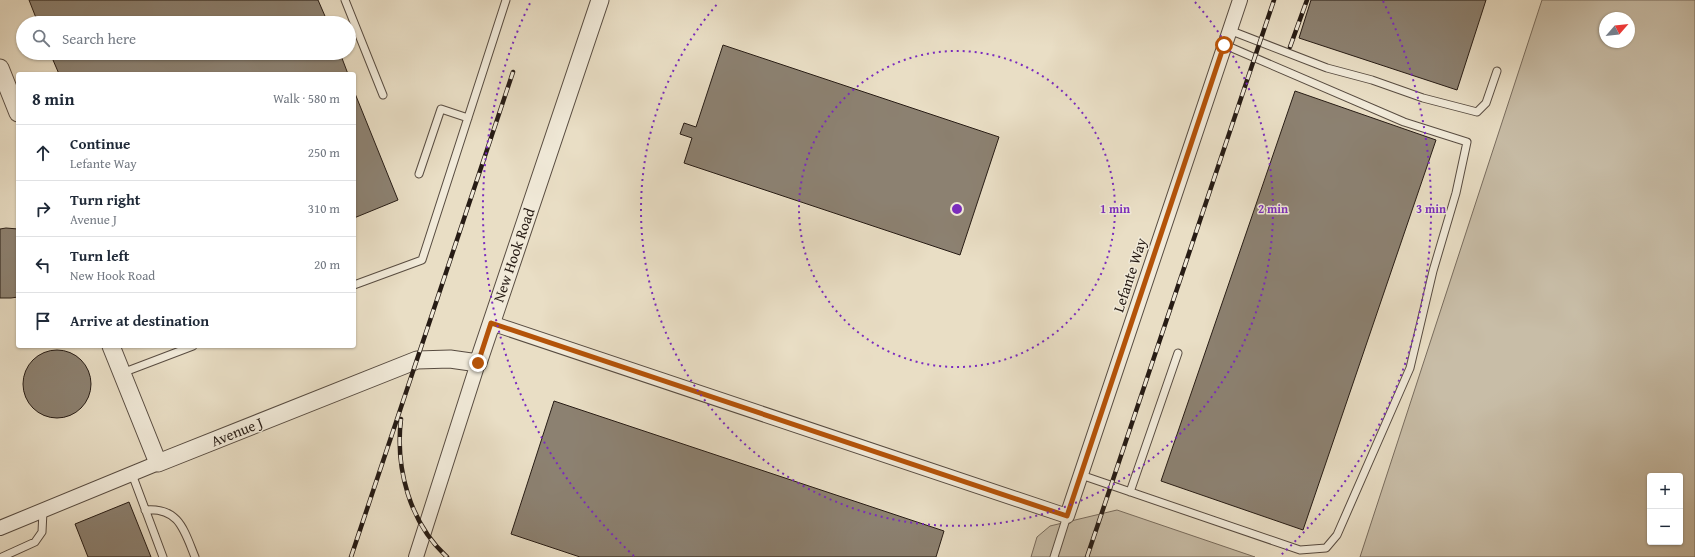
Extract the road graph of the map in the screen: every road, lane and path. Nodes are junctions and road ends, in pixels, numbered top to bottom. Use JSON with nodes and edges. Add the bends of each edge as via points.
{"nodes":[{"id":1,"x":345,"y":0,"type":"edge"},
{"id":2,"x":506,"y":0,"type":"edge"},
{"id":3,"x":600,"y":0,"type":"edge"},
{"id":4,"x":1240,"y":0,"type":"edge"},
{"id":5,"x":351,"y":16,"type":"edge"},
{"id":6,"x":356,"y":28,"type":"edge"},
{"id":7,"x":1230,"y":30,"type":"junction"},
{"id":8,"x":1224,"y":45,"type":"junction"},
{"id":9,"x":0,"y":68,"type":"edge"},
{"id":10,"x":1497,"y":72,"type":"dead end"},
{"id":11,"x":383,"y":95,"type":"dead end"},
{"id":12,"x":16,"y":108,"type":"edge"},
{"id":13,"x":468,"y":118,"type":"junction"},
{"id":14,"x":419,"y":174,"type":"dead end"},
{"id":15,"x":356,"y":284,"type":"edge"},
{"id":16,"x":491,"y":323,"type":"junction"},
{"id":17,"x":113,"y":348,"type":"edge"},
{"id":18,"x":188,"y":348,"type":"edge"},
{"id":19,"x":1178,"y":353,"type":"dead end"},
{"id":20,"x":478,"y":363,"type":"junction"},
{"id":21,"x":122,"y":373,"type":"junction"},
{"id":22,"x":158,"y":463,"type":"junction"},
{"id":23,"x":132,"y":474,"type":"junction"},
{"id":24,"x":1081,"y":475,"type":"junction"},
{"id":25,"x":1130,"y":492,"type":"junction"},
{"id":26,"x":43,"y":510,"type":"junction"},
{"id":27,"x":145,"y":510,"type":"junction"},
{"id":28,"x":1067,"y":516,"type":"junction"},
{"id":29,"x":0,"y":528,"type":"edge"},
{"id":30,"x":2,"y":557,"type":"edge"},
{"id":31,"x":163,"y":557,"type":"edge"},
{"id":32,"x":195,"y":557,"type":"edge"},
{"id":33,"x":416,"y":557,"type":"edge"},
{"id":34,"x":1054,"y":557,"type":"edge"}],
"edges":[{"from":1,"to":5,"type":"lane"},
{"from":2,"to":13,"type":"lane"},
{"from":3,"to":16,"type":"street","name":"New Hook Road"},
{"from":4,"to":7,"type":"street","name":"Lefante Way"},
{"from":6,"to":11,"type":"lane"},
{"from":7,"to":8,"type":"street","name":"Lefante Way"},
{"from":7,"to":10,"type":"lane","via":[[1327,68],[1476,112],[1486,103]]},
{"from":8,"to":24,"type":"street","name":"Lefante Way"},
{"from":8,"to":25,"type":"lane","via":[[1404,122],[1467,142],[1410,368],[1337,535],[1326,548],[1300,550]]},
{"from":9,"to":12,"type":"street"},
{"from":13,"to":14,"type":"lane","via":[[441,109]]},
{"from":13,"to":15,"type":"lane","via":[[422,260]]},
{"from":16,"to":20,"type":"street","name":"New Hook Road"},
{"from":16,"to":28,"type":"street"},
{"from":17,"to":21,"type":"street"},
{"from":18,"to":21,"type":"lane"},
{"from":19,"to":25,"type":"lane"},
{"from":20,"to":22,"type":"street","name":"Avenue J","via":[[450,359],[417,360]]},
{"from":20,"to":33,"type":"street","name":"New Hook Road"},
{"from":21,"to":22,"type":"street"},
{"from":22,"to":23,"type":"street","name":"Avenue J"},
{"from":23,"to":26,"type":"street","name":"Avenue J"},
{"from":23,"to":27,"type":"lane"},
{"from":24,"to":25,"type":"lane"},
{"from":24,"to":28,"type":"street","name":"Lefante Way"},
{"from":26,"to":29,"type":"street","name":"Avenue J"},
{"from":26,"to":30,"type":"lane","via":[[42,532],[35,542]]},
{"from":27,"to":31,"type":"lane"},
{"from":27,"to":32,"type":"lane","via":[[158,509],[175,517],[186,534]]},
{"from":28,"to":34,"type":"lane"}]}
